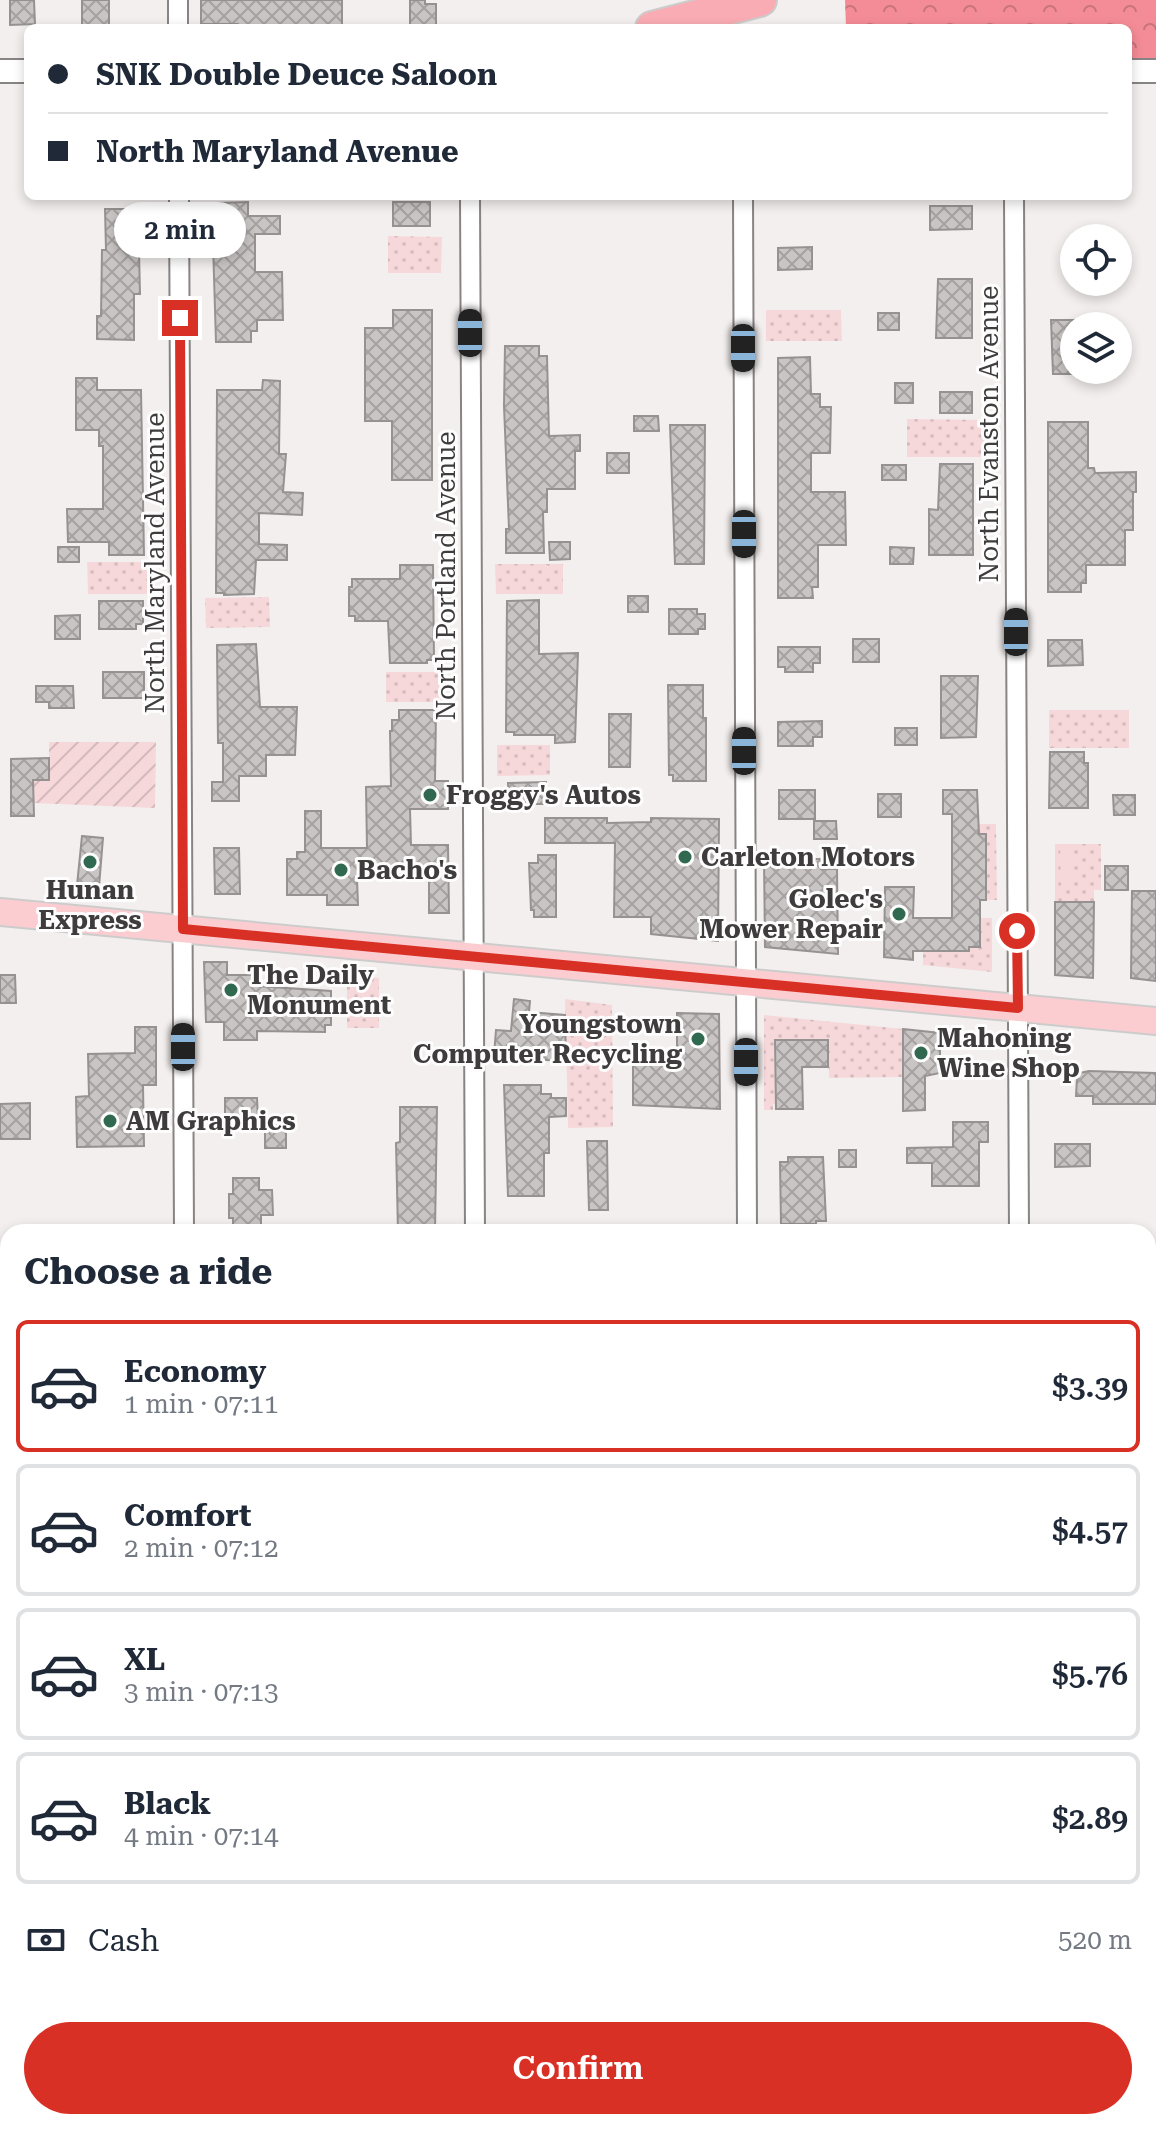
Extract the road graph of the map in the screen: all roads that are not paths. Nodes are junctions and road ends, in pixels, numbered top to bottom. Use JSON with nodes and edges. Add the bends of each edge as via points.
{"nodes":[{"id":1,"x":178,"y":0,"type":"edge"},
{"id":2,"x":760,"y":0,"type":"edge"},
{"id":3,"x":178,"y":24,"type":"edge"},
{"id":4,"x":667,"y":24,"type":"edge"},
{"id":5,"x":0,"y":71,"type":"edge"},
{"id":6,"x":24,"y":71,"type":"edge"},
{"id":7,"x":1132,"y":71,"type":"edge"},
{"id":8,"x":1156,"y":71,"type":"edge"},
{"id":9,"x":179,"y":200,"type":"edge"},
{"id":10,"x":470,"y":200,"type":"edge"},
{"id":11,"x":743,"y":200,"type":"edge"},
{"id":12,"x":1014,"y":200,"type":"edge"},
{"id":13,"x":0,"y":912,"type":"edge"},
{"id":14,"x":183,"y":929,"type":"junction"},
{"id":15,"x":473,"y":957,"type":"junction"},
{"id":16,"x":745,"y":982,"type":"junction"},
{"id":17,"x":1018,"y":1008,"type":"junction"},
{"id":18,"x":1156,"y":1021,"type":"edge"},
{"id":19,"x":184,"y":1224,"type":"edge"},
{"id":20,"x":475,"y":1224,"type":"edge"},
{"id":21,"x":747,"y":1224,"type":"edge"},
{"id":22,"x":1019,"y":1224,"type":"edge"}],
"edges":[{"from":1,"to":3,"type":"street"},
{"from":2,"to":4,"type":"highway"},
{"from":5,"to":6,"type":"street"},
{"from":7,"to":8,"type":"street"},
{"from":9,"to":14,"type":"street","name":"North Maryland Avenue"},
{"from":10,"to":15,"type":"street","name":"North Portland Avenue"},
{"from":11,"to":16,"type":"street"},
{"from":12,"to":17,"type":"street","name":"North Evanston Avenue"},
{"from":13,"to":14,"type":"main road"},
{"from":14,"to":15,"type":"main road"},
{"from":14,"to":19,"type":"street","name":"North Maryland Avenue"},
{"from":15,"to":16,"type":"main road"},
{"from":15,"to":20,"type":"street","name":"North Portland Avenue"},
{"from":16,"to":17,"type":"main road"},
{"from":16,"to":21,"type":"street"},
{"from":17,"to":18,"type":"main road"},
{"from":17,"to":22,"type":"street","name":"North Evanston Avenue"}]}
